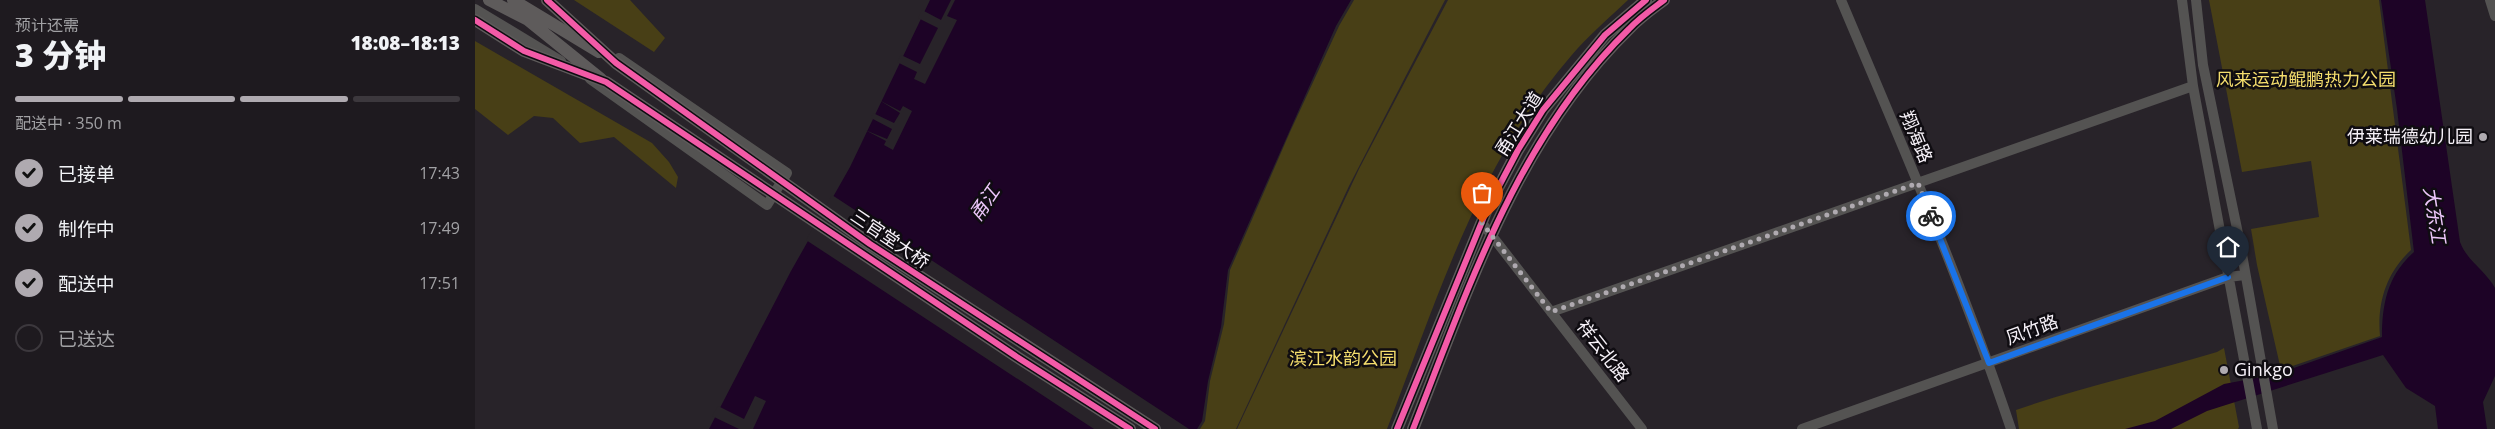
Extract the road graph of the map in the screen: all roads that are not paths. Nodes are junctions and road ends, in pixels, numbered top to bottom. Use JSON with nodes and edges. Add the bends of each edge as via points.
{"nodes":[{"id":1,"x":489,"y":0,"type":"edge"},
{"id":2,"x":513,"y":0,"type":"edge"},
{"id":3,"x":524,"y":0,"type":"edge"},
{"id":4,"x":547,"y":0,"type":"edge"},
{"id":5,"x":1646,"y":0,"type":"edge"},
{"id":6,"x":1664,"y":0,"type":"edge"},
{"id":7,"x":1841,"y":0,"type":"edge"},
{"id":8,"x":2182,"y":0,"type":"edge"},
{"id":9,"x":2196,"y":0,"type":"edge"},
{"id":10,"x":2490,"y":0,"type":"edge"},
{"id":11,"x":475,"y":9,"type":"edge"},
{"id":12,"x":2495,"y":16,"type":"edge"},
{"id":13,"x":475,"y":20,"type":"edge"},
{"id":14,"x":616,"y":63,"type":"junction"},
{"id":15,"x":606,"y":82,"type":"junction"},
{"id":16,"x":2193,"y":86,"type":"junction"},
{"id":17,"x":1918,"y":183,"type":"junction"},
{"id":18,"x":1482,"y":223,"type":"junction"},
{"id":19,"x":1491,"y":236,"type":"junction"},
{"id":20,"x":2245,"y":275,"type":"junction"},
{"id":21,"x":2228,"y":277,"type":"junction"},
{"id":22,"x":1551,"y":312,"type":"junction"},
{"id":23,"x":1989,"y":363,"type":"junction"},
{"id":24,"x":1130,"y":429,"type":"edge"},
{"id":25,"x":1155,"y":429,"type":"edge"},
{"id":26,"x":1397,"y":429,"type":"edge"},
{"id":27,"x":1413,"y":429,"type":"edge"},
{"id":28,"x":1642,"y":429,"type":"edge"},
{"id":29,"x":1802,"y":429,"type":"edge"},
{"id":30,"x":2011,"y":429,"type":"edge"},
{"id":31,"x":2257,"y":429,"type":"edge"},
{"id":32,"x":2273,"y":429,"type":"edge"}],
"edges":[{"from":1,"to":15,"type":"main road","name":"三官堂大桥","via":[[528,20]]},
{"from":2,"to":14,"type":"main road","name":"三官堂大桥","bridge":true},
{"from":3,"to":11,"type":"street","via":[[621,59],[787,173],[767,205],[578,71]]},
{"from":4,"to":14,"type":"main road","bridge":true},
{"from":5,"to":18,"type":"main road","name":"甬江大道","via":[[1605,35],[1543,110],[1518,150]]},
{"from":6,"to":19,"type":"main road","name":"甬江大道","via":[[1629,28],[1575,90],[1519,179]]},
{"from":7,"to":17,"type":"street","name":"翔海路"},
{"from":8,"to":16,"type":"street"},
{"from":9,"to":20,"type":"street","via":[[2203,65]]},
{"from":10,"to":12,"type":"street"},
{"from":13,"to":15,"type":"main road","bridge":true,"via":[[524,51]]},
{"from":14,"to":25,"type":"main road","name":"三官堂大桥","bridge":true,"via":[[870,244]]},
{"from":15,"to":24,"type":"main road","name":"三官堂大桥","bridge":true},
{"from":16,"to":17,"type":"street"},
{"from":16,"to":21,"type":"street"},
{"from":17,"to":22,"type":"street"},
{"from":17,"to":23,"type":"street","name":"翔海路"},
{"from":18,"to":19,"type":"street","name":"祥云北路"},
{"from":18,"to":26,"type":"main road","name":"甬江大道"},
{"from":19,"to":22,"type":"street","name":"祥云北路"},
{"from":19,"to":27,"type":"main road","name":"甬江大道"},
{"from":20,"to":21,"type":"street","name":"凤竹路"},
{"from":20,"to":32,"type":"street"},
{"from":21,"to":23,"type":"street","name":"凤竹路"},
{"from":21,"to":31,"type":"street"},
{"from":22,"to":28,"type":"street","name":"祥云北路"},
{"from":23,"to":29,"type":"street","name":"凤竹路"},
{"from":23,"to":30,"type":"street","name":"翔海路"}]}
